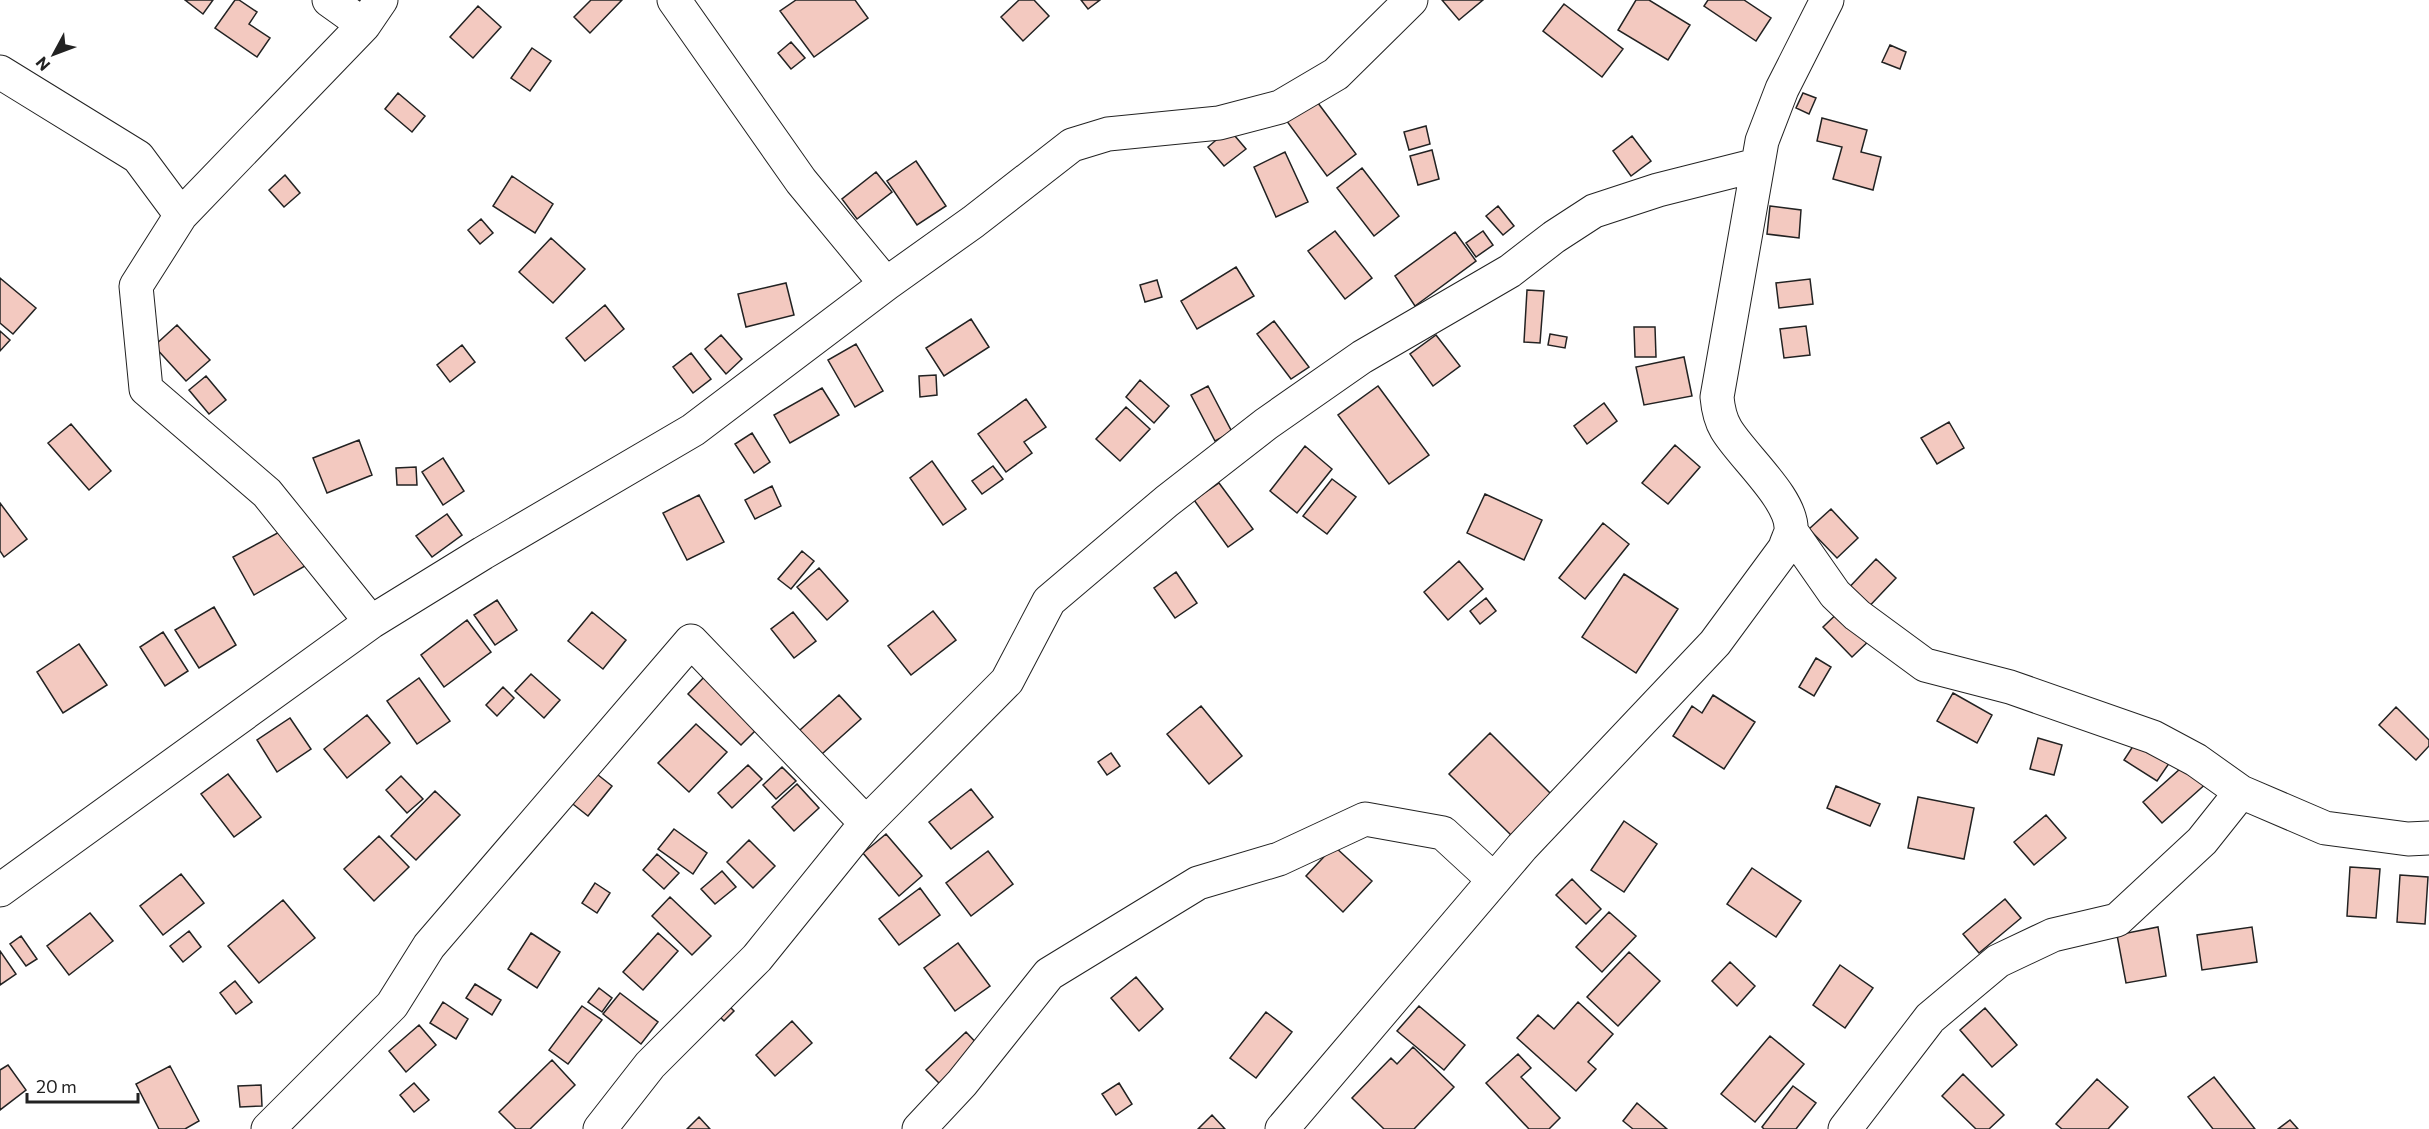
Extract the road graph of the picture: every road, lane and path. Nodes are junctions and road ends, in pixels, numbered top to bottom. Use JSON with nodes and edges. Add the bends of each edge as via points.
{"nodes":[{"id":1,"x":329,"y":0,"type":"edge"},
{"id":2,"x":674,"y":0,"type":"edge"},
{"id":3,"x":1411,"y":0,"type":"edge"},
{"id":4,"x":1827,"y":0,"type":"edge"},
{"id":5,"x":372,"y":12,"type":"edge"},
{"id":6,"x":0,"y":72,"type":"edge"},
{"id":7,"x":1757,"y":165,"type":"junction"},
{"id":8,"x":181,"y":215,"type":"junction"},
{"id":9,"x":886,"y":284,"type":"junction"},
{"id":10,"x":1791,"y":531,"type":"junction"},
{"id":11,"x":371,"y":622,"type":"junction"},
{"id":12,"x":2241,"y":792,"type":"junction"},
{"id":13,"x":866,"y":823,"type":"junction"},
{"id":14,"x":2429,"y":838,"type":"edge"},
{"id":15,"x":1494,"y":880,"type":"junction"},
{"id":16,"x":0,"y":890,"type":"edge"},
{"id":17,"x":268,"y":1129,"type":"edge"},
{"id":18,"x":600,"y":1129,"type":"edge"},
{"id":19,"x":919,"y":1129,"type":"edge"},
{"id":20,"x":1282,"y":1129,"type":"edge"},
{"id":21,"x":1845,"y":1129,"type":"edge"}],
"edges":[{"from":1,"to":5,"type":"street"},
{"from":2,"to":9,"type":"street","via":[[801,181]]},
{"from":3,"to":9,"type":"street","via":[[1336,74],[1280,107],[1218,123],[1108,134],[1072,146]]},
{"from":4,"to":7,"type":"street","via":[[1782,89]]},
{"from":5,"to":8,"type":"street"},
{"from":6,"to":8,"type":"street","via":[[138,157]]},
{"from":7,"to":10,"type":"street","via":[[1717,397],[1727,429],[1778,495]]},
{"from":7,"to":13,"type":"street","via":[[1594,211],[1510,271],[1362,357],[1266,424],[1048,601],[1007,681]]},
{"from":8,"to":11,"type":"street","via":[[136,286],[146,389],[267,493]]},
{"from":9,"to":11,"type":"street","via":[[693,430]]},
{"from":10,"to":12,"type":"street","via":[[1835,594],[1925,665],[2010,687],[2153,737],[2196,760]]},
{"from":10,"to":15,"type":"street","via":[[1785,548],[1714,643]]},
{"from":11,"to":16,"type":"street"},
{"from":12,"to":14,"type":"street","via":[[2325,828],[2408,839]]},
{"from":12,"to":21,"type":"street","via":[[2202,841],[2117,920],[2054,935],[1998,962],[1930,1018]]},
{"from":13,"to":17,"type":"street","via":[[691,640],[429,946],[392,1005]]},
{"from":13,"to":18,"type":"street","via":[[757,958],[650,1065]]},
{"from":15,"to":19,"type":"street","via":[[1443,833],[1365,819],[1279,859],[1198,883],[1048,974],[962,1083]]},
{"from":15,"to":20,"type":"street"}]}
